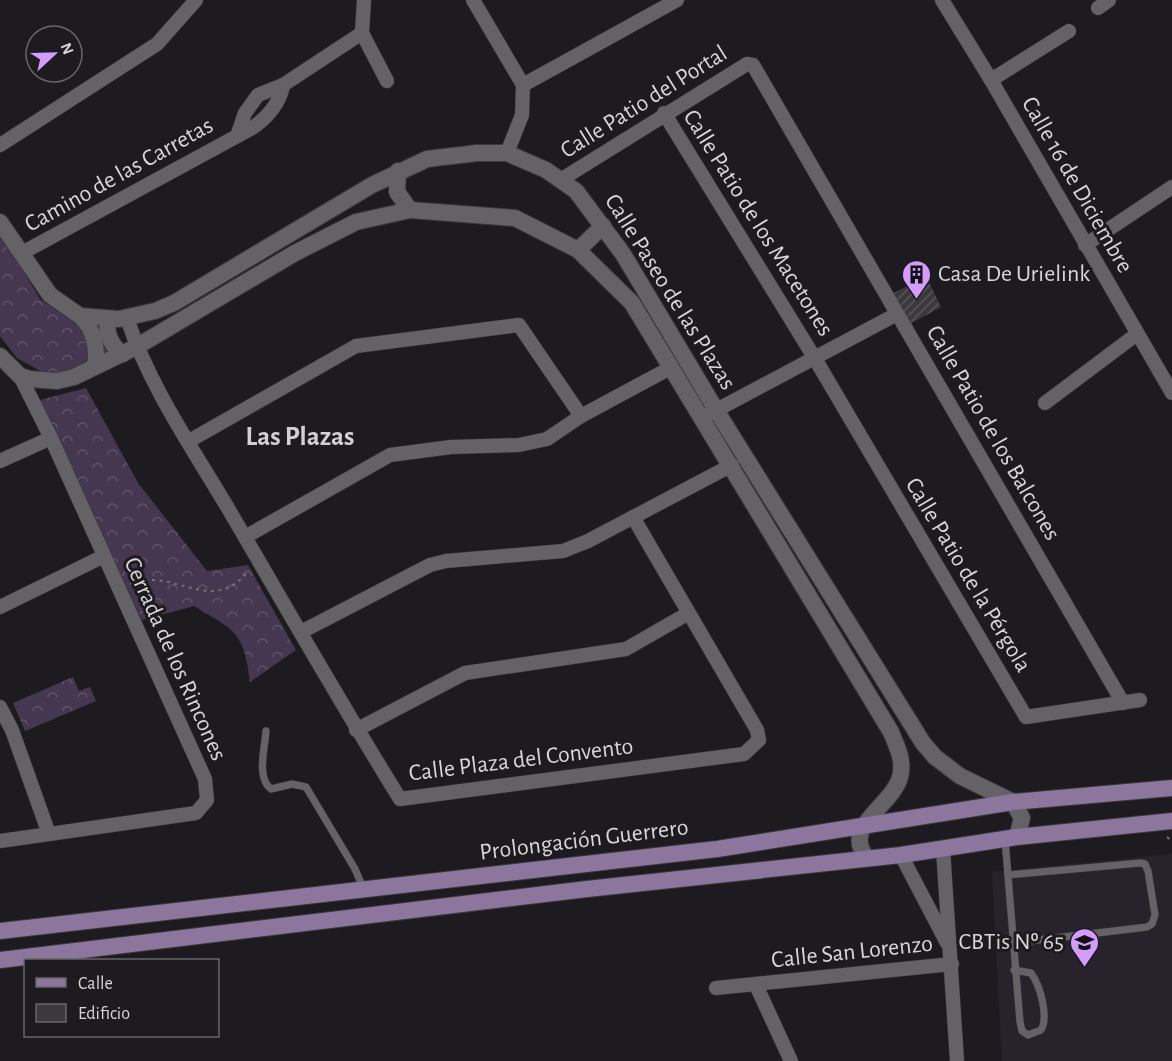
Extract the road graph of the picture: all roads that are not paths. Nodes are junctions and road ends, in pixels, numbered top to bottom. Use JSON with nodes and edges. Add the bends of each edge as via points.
{"nodes":[{"id":1,"x":196,"y":0,"type":"edge"},
{"id":2,"x":364,"y":0,"type":"edge"},
{"id":3,"x":677,"y":0,"type":"edge"},
{"id":4,"x":942,"y":0,"type":"edge"},
{"id":5,"x":480,"y":2,"type":"edge"},
{"id":6,"x":1069,"y":31,"type":"dead end"},
{"id":7,"x":362,"y":33,"type":"junction"},
{"id":8,"x":749,"y":64,"type":"joint"},
{"id":9,"x":992,"y":80,"type":"junction"},
{"id":10,"x":387,"y":81,"type":"dead end"},
{"id":11,"x":283,"y":85,"type":"junction"},
{"id":12,"x":523,"y":85,"type":"junction"},
{"id":13,"x":664,"y":113,"type":"junction"},
{"id":14,"x":237,"y":136,"type":"junction"},
{"id":15,"x":0,"y":145,"type":"edge"},
{"id":16,"x":507,"y":153,"type":"junction"},
{"id":17,"x":398,"y":171,"type":"junction"},
{"id":18,"x":562,"y":179,"type":"junction"},
{"id":19,"x":1172,"y":187,"type":"edge"},
{"id":20,"x":410,"y":210,"type":"junction"},
{"id":21,"x":0,"y":222,"type":"edge"},
{"id":22,"x":603,"y":225,"type":"junction"},
{"id":23,"x":1085,"y":245,"type":"junction"},
{"id":24,"x":578,"y":250,"type":"junction"},
{"id":25,"x":22,"y":253,"type":"junction"},
{"id":26,"x":897,"y":314,"type":"junction"},
{"id":27,"x":80,"y":316,"type":"junction"},
{"id":28,"x":127,"y":318,"type":"junction"},
{"id":29,"x":109,"y":319,"type":"junction"},
{"id":30,"x":1137,"y":334,"type":"junction"},
{"id":31,"x":130,"y":351,"type":"junction"},
{"id":32,"x":0,"y":356,"type":"edge"},
{"id":33,"x":814,"y":357,"type":"junction"},
{"id":34,"x":95,"y":366,"type":"junction"},
{"id":35,"x":672,"y":367,"type":"junction"},
{"id":36,"x":20,"y":376,"type":"junction"},
{"id":37,"x":1172,"y":393,"type":"edge"},
{"id":38,"x":1045,"y":403,"type":"dead end"},
{"id":39,"x":709,"y":414,"type":"junction"},
{"id":40,"x":581,"y":416,"type":"junction"},
{"id":41,"x":51,"y":438,"type":"junction"},
{"id":42,"x":189,"y":441,"type":"junction"},
{"id":43,"x":0,"y":461,"type":"edge"},
{"id":44,"x":732,"y":465,"type":"junction"},
{"id":45,"x":633,"y":517,"type":"junction"},
{"id":46,"x":245,"y":537,"type":"junction"},
{"id":47,"x":104,"y":556,"type":"junction"},
{"id":48,"x":0,"y":606,"type":"edge"},
{"id":49,"x":687,"y":614,"type":"junction"},
{"id":50,"x":301,"y":632,"type":"junction"},
{"id":51,"x":1140,"y":700,"type":"dead end"},
{"id":52,"x":1123,"y":703,"type":"junction"},
{"id":53,"x":0,"y":707,"type":"edge"},
{"id":54,"x":356,"y":730,"type":"junction"},
{"id":55,"x":266,"y":731,"type":"dead end"},
{"id":56,"x":1172,"y":788,"type":"edge"},
{"id":57,"x":1013,"y":802,"type":"junction"},
{"id":58,"x":1172,"y":821,"type":"edge"},
{"id":59,"x":865,"y":825,"type":"junction"},
{"id":60,"x":49,"y":834,"type":"junction"},
{"id":61,"x":1011,"y":838,"type":"junction"},
{"id":62,"x":0,"y":841,"type":"edge"},
{"id":63,"x":943,"y":849,"type":"junction"},
{"id":64,"x":665,"y":854,"type":"junction"},
{"id":65,"x":901,"y":855,"type":"junction"},
{"id":66,"x":867,"y":858,"type":"junction"},
{"id":67,"x":1008,"y":875,"type":"junction"},
{"id":68,"x":668,"y":882,"type":"junction"},
{"id":69,"x":364,"y":890,"type":"junction"},
{"id":70,"x":184,"y":910,"type":"junction"},
{"id":71,"x":0,"y":931,"type":"edge"},
{"id":72,"x":188,"y":937,"type":"junction"},
{"id":73,"x":1013,"y":943,"type":"junction"},
{"id":74,"x":951,"y":957,"type":"junction"},
{"id":75,"x":0,"y":960,"type":"edge"},
{"id":76,"x":1014,"y":970,"type":"junction"},
{"id":77,"x":756,"y":986,"type":"junction"},
{"id":78,"x":716,"y":988,"type":"dead end"},
{"id":79,"x":791,"y":1061,"type":"edge"},
{"id":80,"x":957,"y":1061,"type":"edge"}],
"edges":[{"from":1,"to":15,"type":"street","via":[[157,44]]},
{"from":2,"to":7,"type":"street"},
{"from":3,"to":12,"type":"street"},
{"from":4,"to":9,"type":"street","name":"Calle 16 de Diciembre"},
{"from":5,"to":12,"type":"street"},
{"from":6,"to":9,"type":"street"},
{"from":7,"to":10,"type":"street"},
{"from":7,"to":11,"type":"street","name":"Camino de las Carretas"},
{"from":8,"to":13,"type":"street","name":"Calle Patio del Portal"},
{"from":8,"to":26,"type":"street","name":"Calle Patio de los Balcones"},
{"from":9,"to":23,"type":"street","name":"Calle 16 de Diciembre"},
{"from":11,"to":14,"type":"street","name":"Camino de las Carretas","via":[[282,93],[262,121]]},
{"from":11,"to":14,"type":"street","name":"Camino de las Carretas","via":[[265,90],[251,102]]},
{"from":12,"to":16,"type":"street","via":[[522,115]]},
{"from":13,"to":18,"type":"street","name":"Calle Patio del Portal"},
{"from":13,"to":33,"type":"street","name":"Calle Patio de los Macetones"},
{"from":14,"to":25,"type":"street","name":"Camino de las Carretas"},
{"from":16,"to":17,"type":"street","name":"Calle Paseo de las Plazas","via":[[427,159]]},
{"from":16,"to":18,"type":"street","name":"Calle Paseo de las Plazas"},
{"from":17,"to":20,"type":"street","via":[[397,192]]},
{"from":17,"to":28,"type":"street","name":"Calle Paseo de las Plazas","via":[[174,303]]},
{"from":18,"to":22,"type":"street","name":"Calle Paseo de las Plazas"},
{"from":19,"to":23,"type":"street"},
{"from":20,"to":24,"type":"street","name":"Calle Paseo de las Plazas","via":[[515,218]]},
{"from":20,"to":31,"type":"street","name":"Calle Paseo de las Plazas","via":[[356,222],[295,253]]},
{"from":21,"to":25,"type":"street","name":"Calle Paseo de las Plazas"},
{"from":22,"to":24,"type":"street"},
{"from":22,"to":39,"type":"street","name":"Calle Paseo de las Plazas","via":[[623,254]]},
{"from":23,"to":30,"type":"street","name":"Calle 16 de Diciembre"},
{"from":24,"to":35,"type":"street","name":"Calle Paseo de las Plazas","via":[[632,303]]},
{"from":25,"to":27,"type":"street","name":"Calle Paseo de las Plazas","via":[[50,295]]},
{"from":26,"to":33,"type":"street"},
{"from":26,"to":52,"type":"street","name":"Calle Patio de los Balcones"},
{"from":27,"to":29,"type":"street","name":"Calle Paseo de las Plazas"},
{"from":27,"to":34,"type":"street","via":[[94,337]]},
{"from":28,"to":29,"type":"street","name":"Calle Paseo de las Plazas"},
{"from":28,"to":31,"type":"street","name":"Calle Plaza del Convento"},
{"from":29,"to":31,"type":"street","via":[[106,326],[114,346]]},
{"from":30,"to":37,"type":"street","name":"Calle 16 de Diciembre"},
{"from":30,"to":38,"type":"street"},
{"from":31,"to":34,"type":"street","name":"Calle Paseo de las Plazas"},
{"from":31,"to":42,"type":"street","name":"Calle Plaza del Convento"},
{"from":32,"to":36,"type":"street"},
{"from":33,"to":39,"type":"street"},
{"from":33,"to":52,"type":"street","name":"Calle Patio de la Pérgola","via":[[1026,717]]},
{"from":34,"to":36,"type":"street","name":"Calle Paseo de las Plazas","via":[[57,381]]},
{"from":35,"to":39,"type":"street","name":"Calle Paseo de las Plazas"},
{"from":35,"to":40,"type":"street"},
{"from":36,"to":41,"type":"street","name":"Cerrada de los Rincones"},
{"from":39,"to":44,"type":"street","name":"Calle Paseo de las Plazas"},
{"from":39,"to":57,"type":"street","name":"Calle Paseo de las Plazas","via":[[923,743],[960,776]]},
{"from":40,"to":42,"type":"street","via":[[519,326],[356,346]]},
{"from":40,"to":46,"type":"street","via":[[547,439],[519,445],[451,447],[390,455]]},
{"from":41,"to":43,"type":"street"},
{"from":41,"to":47,"type":"street","name":"Cerrada de los Rincones"},
{"from":42,"to":46,"type":"street","name":"Calle Plaza del Convento"},
{"from":44,"to":45,"type":"street"},
{"from":44,"to":59,"type":"street","name":"Calle Paseo de las Plazas","via":[[876,704],[898,749],[902,762],[900,781]]},
{"from":45,"to":49,"type":"street","name":"Calle Plaza del Convento"},
{"from":45,"to":50,"type":"street","via":[[562,551],[430,565]]},
{"from":46,"to":50,"type":"street","name":"Calle Plaza del Convento"},
{"from":47,"to":48,"type":"street"},
{"from":47,"to":60,"type":"street","name":"Cerrada de los Rincones","via":[[205,779],[207,800],[196,813]]},
{"from":49,"to":54,"type":"street","via":[[626,649],[465,673]]},
{"from":49,"to":54,"type":"street","name":"Calle Plaza del Convento","via":[[757,730],[759,740],[744,753],[400,799]]},
{"from":50,"to":54,"type":"street","name":"Calle Plaza del Convento"},
{"from":51,"to":52,"type":"street","name":"Calle Patio de la Pérgola"},
{"from":53,"to":60,"type":"street"},
{"from":55,"to":69,"type":"lane","via":[[266,785],[271,789],[292,784],[306,787]]},
{"from":56,"to":57,"type":"main road","name":"Prolongación Guerrero"},
{"from":57,"to":59,"type":"main road","name":"Prolongación Guerrero"},
{"from":57,"to":61,"type":"street","via":[[1022,818]]},
{"from":58,"to":61,"type":"main road","name":"Prolongación Guerrero"},
{"from":59,"to":64,"type":"main road","name":"Prolongación Guerrero"},
{"from":59,"to":66,"type":"street","via":[[858,840]]},
{"from":60,"to":62,"type":"street","name":"Cerrada de los Rincones"},
{"from":61,"to":63,"type":"main road","name":"Prolongación Guerrero"},
{"from":61,"to":67,"type":"lane"},
{"from":63,"to":65,"type":"main road","name":"Prolongación Guerrero"},
{"from":63,"to":74,"type":"street"},
{"from":64,"to":68,"type":"main road"},
{"from":64,"to":69,"type":"main road","name":"Prolongación Guerrero"},
{"from":65,"to":66,"type":"main road","name":"Prolongación Guerrero"},
{"from":65,"to":74,"type":"street"},
{"from":66,"to":68,"type":"main road","name":"Prolongación Guerrero"},
{"from":67,"to":73,"type":"lane"},
{"from":67,"to":73,"type":"lane","via":[[1145,864],[1155,915],[1147,927]]},
{"from":68,"to":72,"type":"main road","name":"Prolongación Guerrero"},
{"from":69,"to":70,"type":"main road","name":"Prolongación Guerrero"},
{"from":70,"to":71,"type":"main road","name":"Prolongación Guerrero"},
{"from":70,"to":72,"type":"main road"},
{"from":72,"to":75,"type":"main road","name":"Prolongación Guerrero"},
{"from":73,"to":76,"type":"lane"},
{"from":74,"to":77,"type":"street","name":"Calle San Lorenzo"},
{"from":74,"to":80,"type":"street"},
{"from":76,"to":76,"type":"lane","via":[[1031,973],[1036,979],[1045,1023],[1041,1030],[1028,1035],[1022,1031]]},
{"from":77,"to":78,"type":"street","name":"Calle San Lorenzo"},
{"from":77,"to":79,"type":"street"}]}
